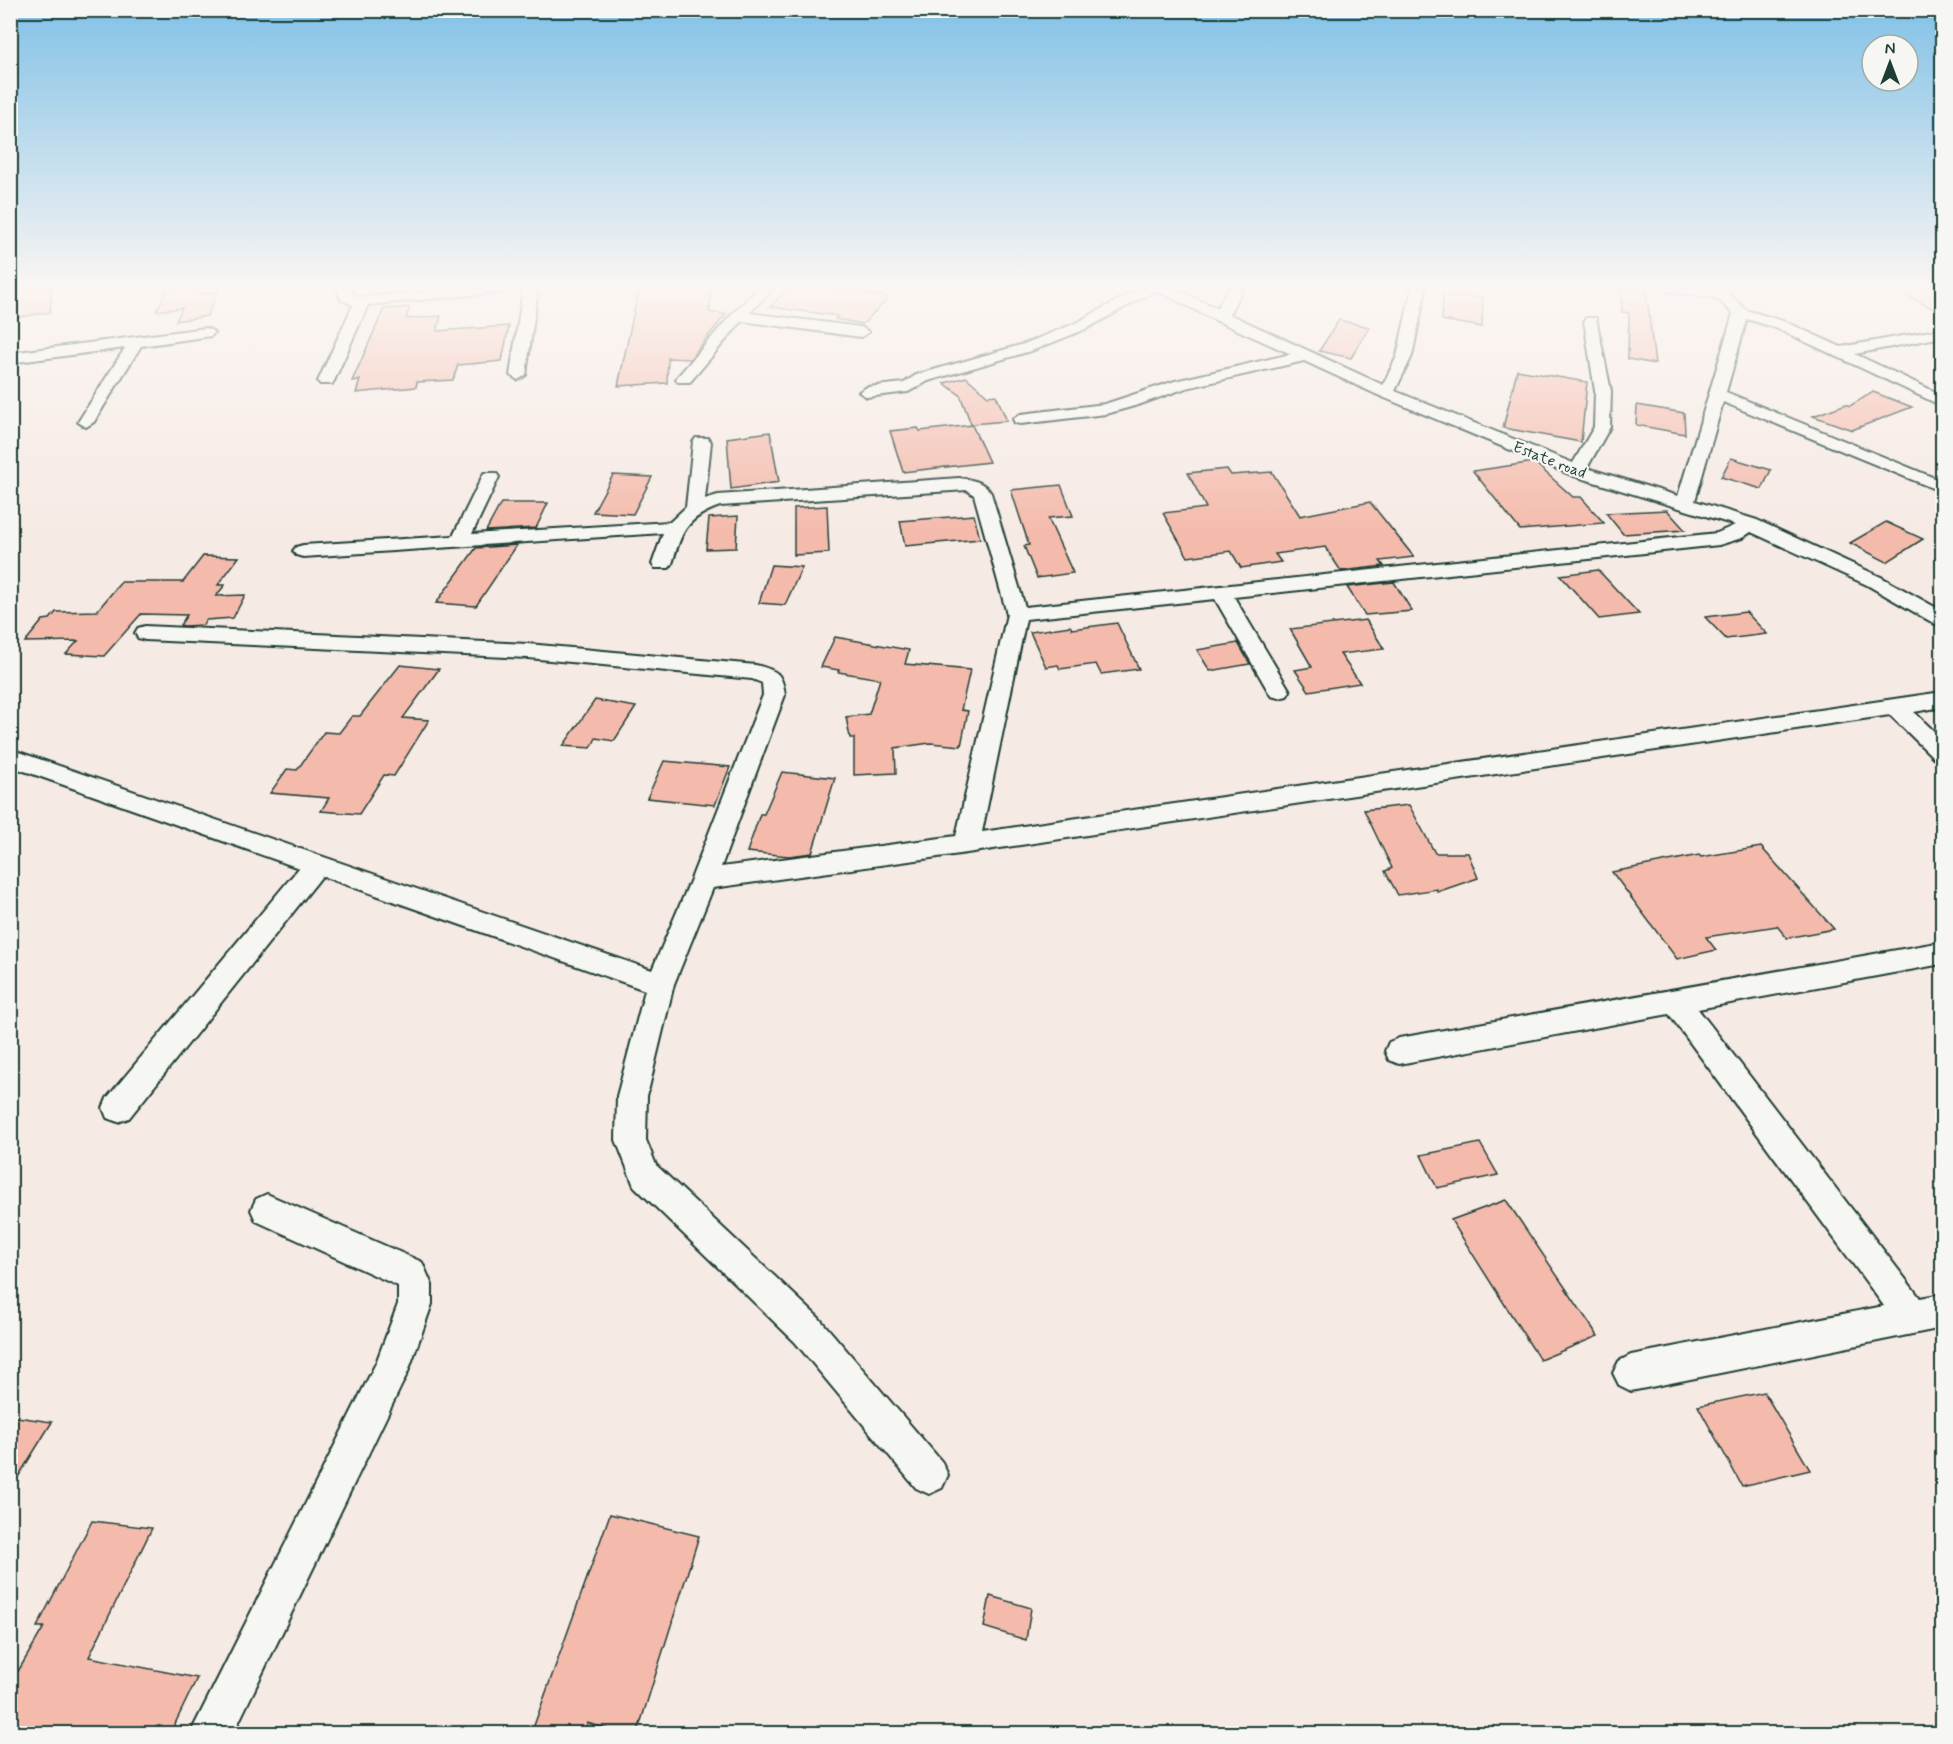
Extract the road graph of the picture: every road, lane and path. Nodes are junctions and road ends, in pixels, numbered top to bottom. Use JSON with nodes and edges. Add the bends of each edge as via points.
{"nodes":[{"id":1,"x":118,"y":369,"type":"edge"},
{"id":2,"x":331,"y":369,"type":"edge"},
{"id":3,"x":519,"y":369,"type":"edge"},
{"id":4,"x":692,"y":369,"type":"edge"},
{"id":5,"x":952,"y":369,"type":"edge"},
{"id":6,"x":1245,"y":369,"type":"edge"},
{"id":7,"x":1334,"y":369,"type":"edge"},
{"id":8,"x":1400,"y":369,"type":"edge"},
{"id":9,"x":1600,"y":369,"type":"edge"},
{"id":10,"x":1724,"y":369,"type":"edge"},
{"id":11,"x":1876,"y":369,"type":"edge"},
{"id":12,"x":518,"y":375,"type":"dead end"},
{"id":13,"x":684,"y":379,"type":"dead end"},
{"id":14,"x":326,"y":381,"type":"dead end"},
{"id":15,"x":867,"y":392,"type":"dead end"},
{"id":16,"x":1386,"y":393,"type":"junction"},
{"id":17,"x":1717,"y":394,"type":"junction"},
{"id":18,"x":1942,"y":401,"type":"edge"},
{"id":19,"x":1021,"y":418,"type":"dead end"},
{"id":20,"x":86,"y":422,"type":"dead end"},
{"id":21,"x":702,"y":442,"type":"dead end"},
{"id":22,"x":1577,"y":471,"type":"junction"},
{"id":23,"x":490,"y":477,"type":"dead end"},
{"id":24,"x":1942,"y":487,"type":"edge"},
{"id":25,"x":1685,"y":503,"type":"junction"},
{"id":26,"x":695,"y":508,"type":"junction"},
{"id":27,"x":1750,"y":524,"type":"junction"},
{"id":28,"x":674,"y":528,"type":"junction"},
{"id":29,"x":459,"y":542,"type":"junction"},
{"id":30,"x":303,"y":551,"type":"dead end"},
{"id":31,"x":662,"y":564,"type":"dead end"},
{"id":32,"x":1221,"y":592,"type":"junction"},
{"id":33,"x":1017,"y":614,"type":"junction"},
{"id":34,"x":1942,"y":619,"type":"edge"},
{"id":35,"x":145,"y":633,"type":"dead end"},
{"id":36,"x":1279,"y":692,"type":"dead end"},
{"id":37,"x":1942,"y":700,"type":"edge"},
{"id":38,"x":1896,"y":708,"type":"junction"},
{"id":39,"x":1942,"y":752,"type":"edge"},
{"id":40,"x":10,"y":757,"type":"edge"},
{"id":41,"x":967,"y":844,"type":"junction"},
{"id":42,"x":317,"y":864,"type":"junction"},
{"id":43,"x":704,"y":879,"type":"junction"},
{"id":44,"x":1942,"y":953,"type":"edge"},
{"id":45,"x":660,"y":984,"type":"junction"},
{"id":46,"x":1675,"y":1000,"type":"junction"},
{"id":47,"x":1399,"y":1051,"type":"dead end"},
{"id":48,"x":118,"y":1108,"type":"dead end"},
{"id":49,"x":267,"y":1210,"type":"dead end"},
{"id":50,"x":1928,"y":1314,"type":"edge"},
{"id":51,"x":1631,"y":1373,"type":"dead end"},
{"id":52,"x":928,"y":1475,"type":"dead end"},
{"id":53,"x":211,"y":1734,"type":"edge"}],
"edges":[{"from":1,"to":20,"type":"street"},
{"from":2,"to":14,"type":"street"},
{"from":3,"to":12,"type":"street"},
{"from":4,"to":13,"type":"street"},
{"from":5,"to":15,"type":"street","via":[[922,378],[908,387]]},
{"from":6,"to":19,"type":"street","via":[[1181,384],[1106,409]]},
{"from":7,"to":16,"type":"street","name":"Estate road"},
{"from":8,"to":16,"type":"street"},
{"from":9,"to":22,"type":"street","via":[[1602,427]]},
{"from":10,"to":17,"type":"street"},
{"from":11,"to":18,"type":"street"},
{"from":16,"to":22,"type":"street","name":"Estate road"},
{"from":17,"to":24,"type":"street"},
{"from":17,"to":25,"type":"street"},
{"from":21,"to":26,"type":"street"},
{"from":22,"to":25,"type":"street","name":"Estate road"},
{"from":23,"to":29,"type":"street"},
{"from":25,"to":27,"type":"street","name":"Estate road"},
{"from":26,"to":28,"type":"street"},
{"from":26,"to":33,"type":"street","via":[[718,501],[972,485],[982,493]]},
{"from":27,"to":32,"type":"street","via":[[1719,539]]},
{"from":27,"to":34,"type":"street","name":"Estate road","via":[[1874,581]]},
{"from":28,"to":29,"type":"street"},
{"from":28,"to":31,"type":"street"},
{"from":29,"to":30,"type":"street"},
{"from":32,"to":33,"type":"street"},
{"from":32,"to":36,"type":"street"},
{"from":33,"to":41,"type":"street"},
{"from":35,"to":43,"type":"street","via":[[528,651],[756,672],[772,680],[774,695]]},
{"from":37,"to":38,"type":"street"},
{"from":38,"to":39,"type":"street"},
{"from":38,"to":41,"type":"street"},
{"from":40,"to":42,"type":"street"},
{"from":41,"to":43,"type":"street"},
{"from":42,"to":45,"type":"street"},
{"from":42,"to":48,"type":"street"},
{"from":43,"to":45,"type":"street"},
{"from":44,"to":46,"type":"street"},
{"from":45,"to":52,"type":"street","via":[[632,1096],[632,1140],[645,1175],[807,1330]]},
{"from":46,"to":47,"type":"street"},
{"from":46,"to":50,"type":"street"},
{"from":49,"to":53,"type":"street","via":[[410,1274],[415,1304],[390,1372]]},
{"from":50,"to":51,"type":"street"}]}
